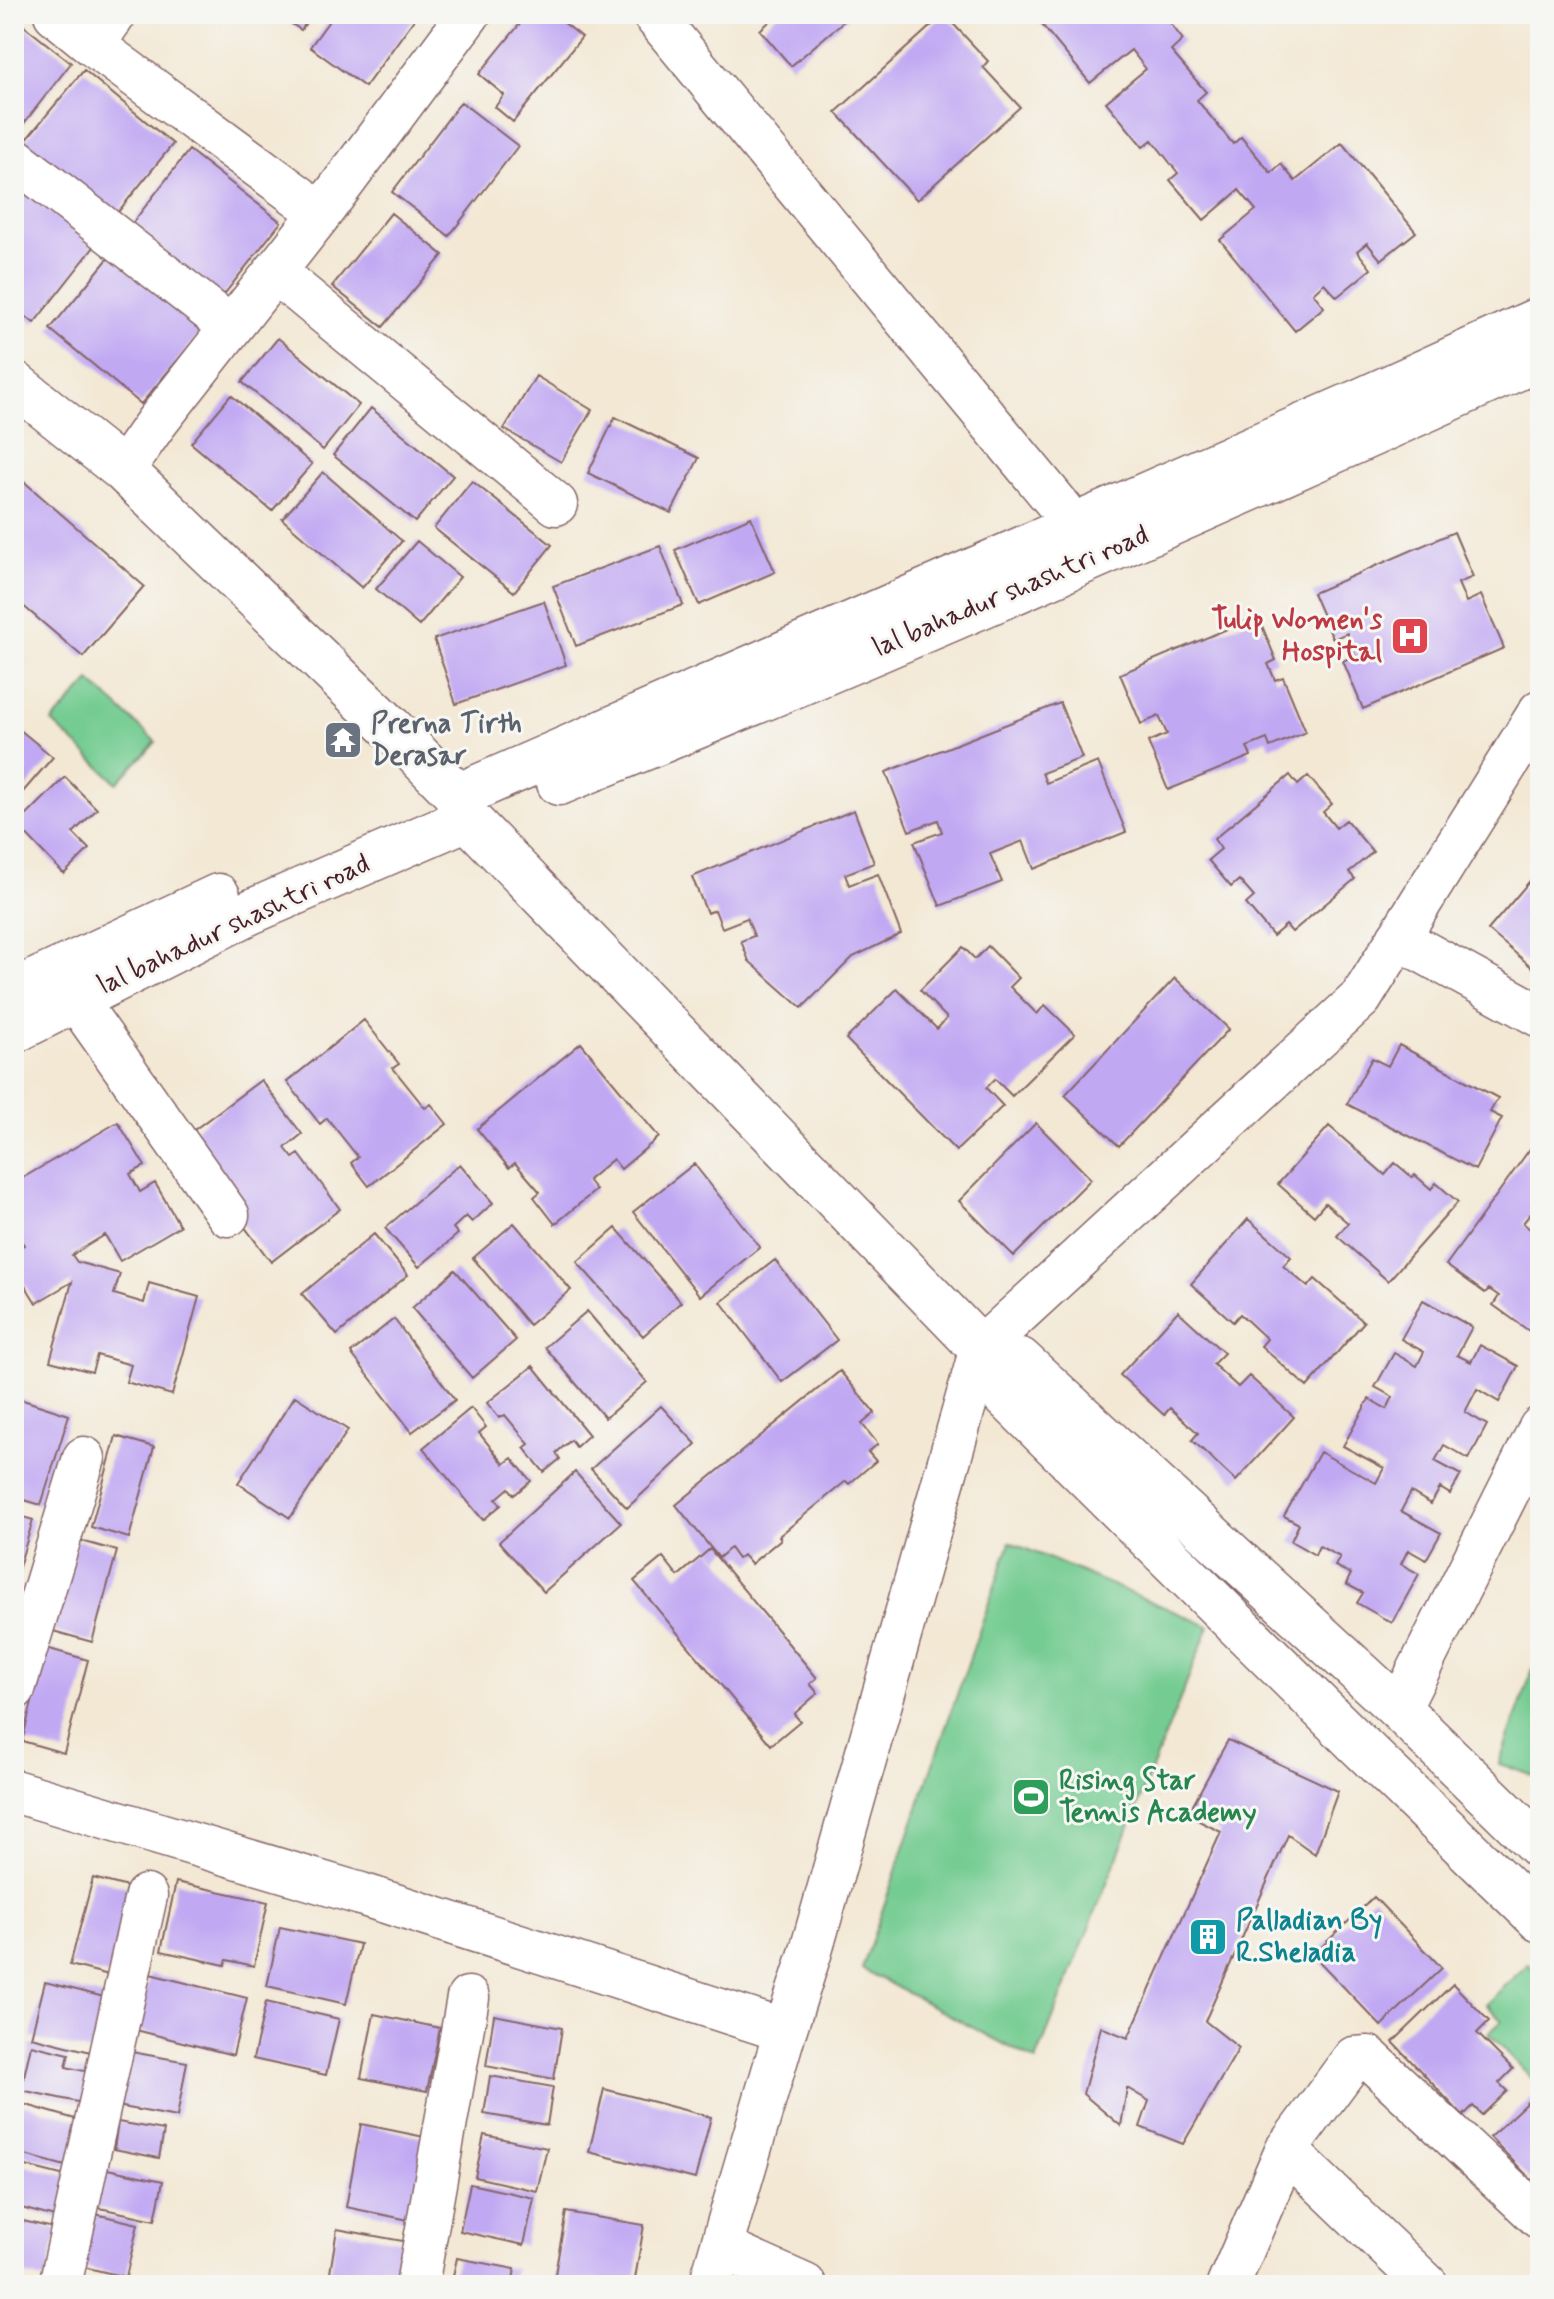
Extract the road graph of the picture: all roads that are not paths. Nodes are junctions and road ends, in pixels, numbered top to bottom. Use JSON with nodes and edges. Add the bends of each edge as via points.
{"nodes":[{"id":1,"x":55,"y":14,"type":"edge"},
{"id":2,"x":469,"y":14,"type":"edge"},
{"id":3,"x":653,"y":14,"type":"edge"},
{"id":4,"x":104,"y":30,"type":"edge"},
{"id":5,"x":14,"y":158,"type":"edge"},
{"id":6,"x":321,"y":213,"type":"junction"},
{"id":7,"x":275,"y":272,"type":"junction"},
{"id":8,"x":1540,"y":319,"type":"edge"},
{"id":9,"x":231,"y":327,"type":"junction"},
{"id":10,"x":1540,"y":358,"type":"edge"},
{"id":11,"x":14,"y":383,"type":"edge"},
{"id":12,"x":123,"y":470,"type":"junction"},
{"id":13,"x":556,"y":504,"type":"dead end"},
{"id":14,"x":1075,"y":525,"type":"junction"},
{"id":15,"x":1540,"y":711,"type":"edge"},
{"id":16,"x":462,"y":808,"type":"junction"},
{"id":17,"x":1398,"y":938,"type":"junction"},
{"id":18,"x":14,"y":991,"type":"edge"},
{"id":19,"x":76,"y":1000,"type":"junction"},
{"id":20,"x":1540,"y":1016,"type":"edge"},
{"id":21,"x":14,"y":1031,"type":"edge"},
{"id":22,"x":228,"y":1215,"type":"dead end"},
{"id":23,"x":986,"y":1354,"type":"junction"},
{"id":24,"x":1540,"y":1428,"type":"edge"},
{"id":25,"x":84,"y":1458,"type":"dead end"},
{"id":26,"x":14,"y":1689,"type":"edge"},
{"id":27,"x":1399,"y":1709,"type":"junction"},
{"id":28,"x":14,"y":1791,"type":"edge"},
{"id":29,"x":1540,"y":1847,"type":"edge"},
{"id":30,"x":146,"y":1896,"type":"dead end"},
{"id":31,"x":1540,"y":1920,"type":"edge"},
{"id":32,"x":468,"y":1998,"type":"dead end"},
{"id":33,"x":785,"y":2031,"type":"junction"},
{"id":34,"x":1286,"y":2150,"type":"junction"},
{"id":35,"x":1540,"y":2218,"type":"edge"},
{"id":36,"x":716,"y":2266,"type":"edge"},
{"id":37,"x":60,"y":2285,"type":"edge"},
{"id":38,"x":417,"y":2285,"type":"edge"},
{"id":39,"x":805,"y":2285,"type":"edge"},
{"id":40,"x":1228,"y":2285,"type":"edge"},
{"id":41,"x":1427,"y":2285,"type":"edge"}],
"edges":[{"from":1,"to":4,"type":"street"},
{"from":2,"to":6,"type":"street"},
{"from":3,"to":14,"type":"street"},
{"from":4,"to":6,"type":"street"},
{"from":5,"to":9,"type":"street"},
{"from":6,"to":7,"type":"street"},
{"from":7,"to":9,"type":"street"},
{"from":7,"to":13,"type":"street"},
{"from":8,"to":14,"type":"main road"},
{"from":9,"to":12,"type":"street"},
{"from":10,"to":16,"type":"main road","name":"lal bahadur shashtri road","via":[[753,704],[501,807]]},
{"from":11,"to":12,"type":"main road"},
{"from":12,"to":16,"type":"main road","via":[[390,727]]},
{"from":14,"to":16,"type":"main road"},
{"from":15,"to":17,"type":"street"},
{"from":16,"to":18,"type":"main road","via":[[229,891]]},
{"from":16,"to":19,"type":"main road","name":"lal bahadur shashtri road"},
{"from":16,"to":23,"type":"main road"},
{"from":17,"to":20,"type":"street"},
{"from":17,"to":23,"type":"street","via":[[1361,998]]},
{"from":19,"to":21,"type":"main road","name":"lal bahadur shashtri road"},
{"from":19,"to":22,"type":"street"},
{"from":23,"to":27,"type":"main road","via":[[1020,1360]]},
{"from":23,"to":31,"type":"main road","via":[[994,1385]]},
{"from":23,"to":33,"type":"street"},
{"from":24,"to":27,"type":"street"},
{"from":25,"to":26,"type":"street"},
{"from":27,"to":29,"type":"main road"},
{"from":28,"to":33,"type":"street","via":[[361,1894]]},
{"from":30,"to":37,"type":"street"},
{"from":32,"to":38,"type":"street"},
{"from":33,"to":36,"type":"street"},
{"from":34,"to":35,"type":"street","via":[[1354,2058],[1368,2057]]},
{"from":34,"to":40,"type":"street"},
{"from":34,"to":41,"type":"street"},
{"from":36,"to":39,"type":"street"}]}
